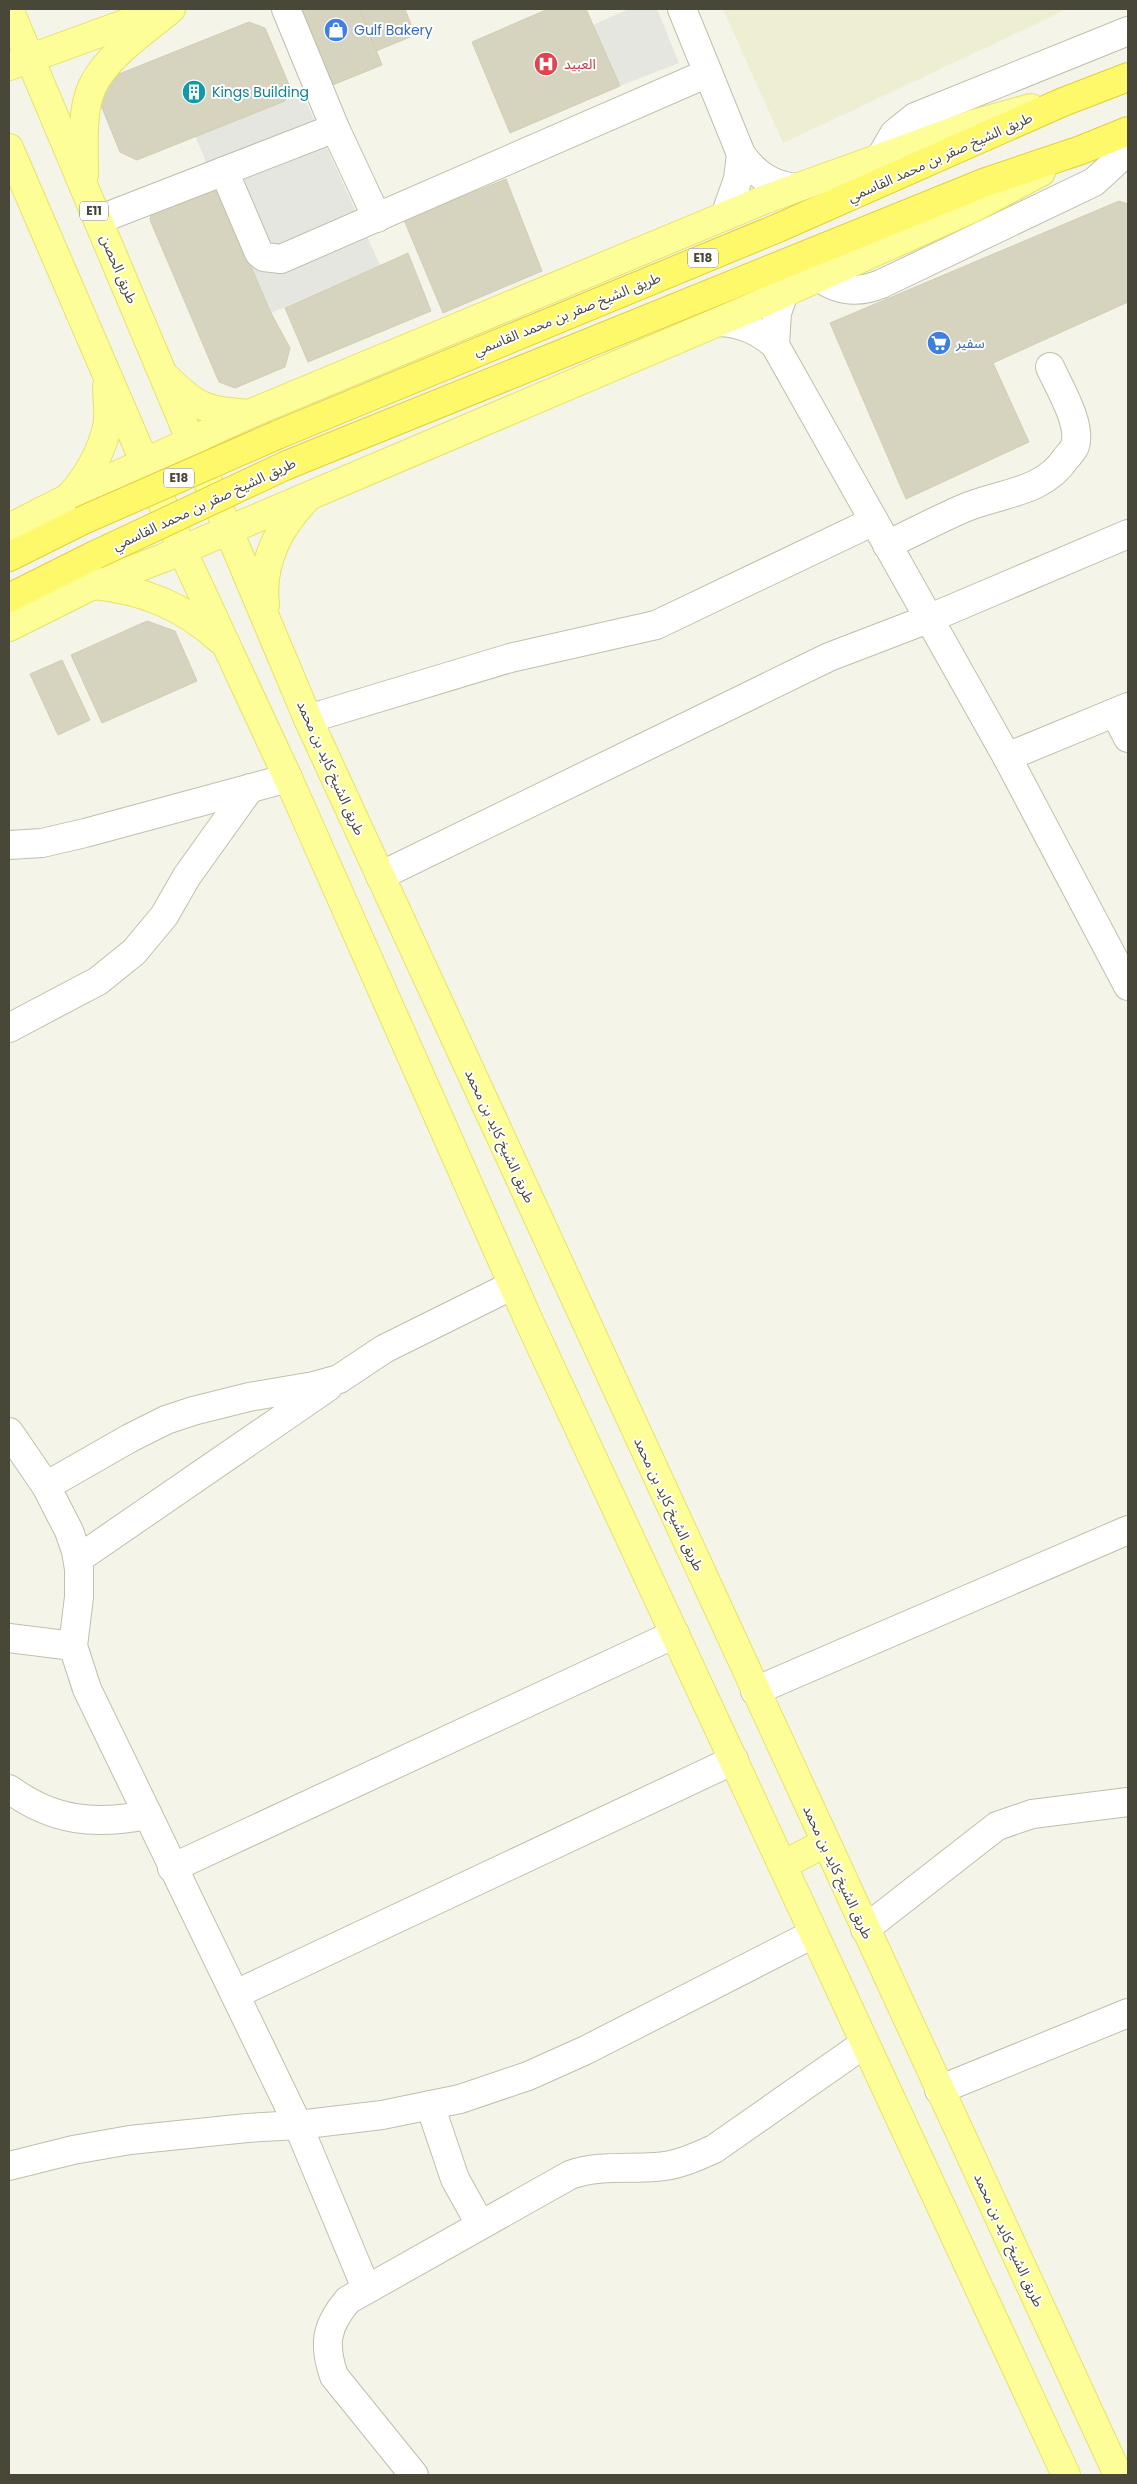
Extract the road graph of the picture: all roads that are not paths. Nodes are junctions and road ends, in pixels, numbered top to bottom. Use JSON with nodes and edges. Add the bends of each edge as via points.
{"nodes":[{"id":1,"x":10,"y":9,"type":"edge"},
{"id":2,"x":167,"y":9,"type":"edge"},
{"id":3,"x":172,"y":9,"type":"edge"},
{"id":4,"x":286,"y":9,"type":"edge"},
{"id":5,"x":682,"y":9,"type":"edge"},
{"id":6,"x":1128,"y":31,"type":"edge"},
{"id":7,"x":19,"y":62,"type":"edge"},
{"id":8,"x":708,"y":74,"type":"junction"},
{"id":9,"x":1128,"y":78,"type":"edge"},
{"id":10,"x":1063,"y":102,"type":"junction"},
{"id":11,"x":335,"y":128,"type":"junction"},
{"id":12,"x":1128,"y":131,"type":"edge"},
{"id":13,"x":1128,"y":145,"type":"edge"},
{"id":14,"x":9,"y":148,"type":"edge"},
{"id":15,"x":1081,"y":150,"type":"junction"},
{"id":16,"x":741,"y":154,"type":"junction"},
{"id":17,"x":880,"y":158,"type":"junction"},
{"id":18,"x":224,"y":170,"type":"junction"},
{"id":19,"x":84,"y":186,"type":"junction"},
{"id":20,"x":796,"y":188,"type":"junction"},
{"id":21,"x":9,"y":199,"type":"edge"},
{"id":22,"x":725,"y":216,"type":"junction"},
{"id":23,"x":377,"y":218,"type":"junction"},
{"id":24,"x":98,"y":220,"type":"junction"},
{"id":25,"x":49,"y":242,"type":"junction"},
{"id":26,"x":819,"y":277,"type":"junction"},
{"id":27,"x":784,"y":293,"type":"junction"},
{"id":28,"x":719,"y":322,"type":"junction"},
{"id":29,"x":775,"y":345,"type":"junction"},
{"id":30,"x":1050,"y":367,"type":"dead end"},
{"id":31,"x":163,"y":374,"type":"junction"},
{"id":32,"x":107,"y":376,"type":"junction"},
{"id":33,"x":249,"y":414,"type":"junction"},
{"id":34,"x":191,"y":442,"type":"junction"},
{"id":35,"x":145,"y":464,"type":"junction"},
{"id":36,"x":313,"y":492,"type":"junction"},
{"id":37,"x":68,"y":498,"type":"junction"},
{"id":38,"x":874,"y":521,"type":"junction"},
{"id":39,"x":9,"y":528,"type":"edge"},
{"id":40,"x":228,"y":530,"type":"junction"},
{"id":41,"x":1128,"y":534,"type":"edge"},
{"id":42,"x":887,"y":545,"type":"junction"},
{"id":43,"x":182,"y":549,"type":"junction"},
{"id":44,"x":9,"y":557,"type":"edge"},
{"id":45,"x":93,"y":585,"type":"junction"},
{"id":46,"x":9,"y":598,"type":"edge"},
{"id":47,"x":266,"y":616,"type":"junction"},
{"id":48,"x":928,"y":619,"type":"junction"},
{"id":49,"x":9,"y":627,"type":"edge"},
{"id":50,"x":225,"y":645,"type":"junction"},
{"id":51,"x":1121,"y":710,"type":"edge"},
{"id":52,"x":308,"y":719,"type":"junction"},
{"id":53,"x":1128,"y":738,"type":"edge"},
{"id":54,"x":1007,"y":757,"type":"junction"},
{"id":55,"x":288,"y":778,"type":"junction"},
{"id":56,"x":250,"y":788,"type":"junction"},
{"id":57,"x":9,"y":845,"type":"edge"},
{"id":58,"x":380,"y":876,"type":"junction"},
{"id":59,"x":1128,"y":986,"type":"edge"},
{"id":60,"x":9,"y":1028,"type":"edge"},
{"id":61,"x":513,"y":1284,"type":"junction"},
{"id":62,"x":339,"y":1379,"type":"junction"},
{"id":63,"x":9,"y":1432,"type":"edge"},
{"id":64,"x":46,"y":1486,"type":"junction"},
{"id":65,"x":1128,"y":1530,"type":"edge"},
{"id":66,"x":78,"y":1559,"type":"junction"},
{"id":67,"x":675,"y":1634,"type":"junction"},
{"id":68,"x":9,"y":1638,"type":"edge"},
{"id":69,"x":73,"y":1646,"type":"junction"},
{"id":70,"x":755,"y":1692,"type":"junction"},
{"id":71,"x":734,"y":1760,"type":"junction"},
{"id":72,"x":9,"y":1789,"type":"edge"},
{"id":73,"x":1128,"y":1802,"type":"edge"},
{"id":74,"x":148,"y":1815,"type":"junction"},
{"id":75,"x":825,"y":1843,"type":"junction"},
{"id":76,"x":783,"y":1865,"type":"junction"},
{"id":77,"x":172,"y":1868,"type":"junction"},
{"id":78,"x":865,"y":1929,"type":"junction"},
{"id":79,"x":813,"y":1934,"type":"junction"},
{"id":80,"x":236,"y":1994,"type":"junction"},
{"id":81,"x":1128,"y":2013,"type":"edge"},
{"id":82,"x":864,"y":2044,"type":"junction"},
{"id":83,"x":939,"y":2090,"type":"junction"},
{"id":84,"x":430,"y":2105,"type":"junction"},
{"id":85,"x":298,"y":2125,"type":"junction"},
{"id":86,"x":9,"y":2166,"type":"edge"},
{"id":87,"x":480,"y":2224,"type":"junction"},
{"id":88,"x":366,"y":2288,"type":"junction"},
{"id":89,"x":414,"y":2475,"type":"edge"},
{"id":90,"x":1066,"y":2475,"type":"edge"},
{"id":91,"x":1118,"y":2475,"type":"edge"}],
"edges":[{"from":1,"to":7,"type":"main road","name":"طريق الحصن","number":"E11"},
{"from":2,"to":7,"type":"main road"},
{"from":3,"to":19,"type":"main road","via":[[109,62],[92,87],[84,121]]},
{"from":4,"to":11,"type":"street"},
{"from":5,"to":8,"type":"street"},
{"from":6,"to":17,"type":"street","via":[[915,117],[894,134]]},
{"from":7,"to":19,"type":"main road","name":"طريق الحصن","number":"E11"},
{"from":8,"to":16,"type":"street"},
{"from":8,"to":23,"type":"street"},
{"from":9,"to":10,"type":"highway","name":"طريق الشيخ صقر بن محمد القاسمي","number":"E18"},
{"from":10,"to":17,"type":"main road","via":[[1009,113]]},
{"from":10,"to":44,"type":"highway","name":"طريق الشيخ صقر بن محمد القاسمي","number":"E18","bridge":true,"via":[[778,228],[277,435],[81,521]]},
{"from":11,"to":18,"type":"street"},
{"from":11,"to":23,"type":"street"},
{"from":12,"to":15,"type":"highway","name":"طريق الشيخ صقر بن محمد القاسمي","number":"E18"},
{"from":13,"to":26,"type":"street","via":[[1120,158],[1094,182],[881,284],[849,290],[828,284]]},
{"from":14,"to":25,"type":"main road"},
{"from":15,"to":26,"type":"main road","via":[[976,206]]},
{"from":15,"to":46,"type":"highway","name":"طريق الشيخ صقر بن محمد القاسمي","number":"E18","bridge":true,"via":[[986,182],[287,465]]},
{"from":16,"to":20,"type":"street","via":[[764,178]]},
{"from":16,"to":22,"type":"street","via":[[736,186]]},
{"from":17,"to":20,"type":"main road"},
{"from":18,"to":23,"type":"street","via":[[259,253],[264,257],[281,259]]},
{"from":18,"to":24,"type":"street"},
{"from":19,"to":24,"type":"main road","name":"طريق الحصن","number":"E11"},
{"from":20,"to":22,"type":"main road"},
{"from":21,"to":25,"type":"main road"},
{"from":22,"to":33,"type":"main road"},
{"from":24,"to":31,"type":"main road","name":"طريق الحصن","number":"E11"},
{"from":25,"to":32,"type":"main road"},
{"from":26,"to":27,"type":"main road"},
{"from":27,"to":28,"type":"main road"},
{"from":27,"to":29,"type":"street","via":[[776,318]]},
{"from":28,"to":29,"type":"street","via":[[731,322],[755,330]]},
{"from":28,"to":36,"type":"main road"},
{"from":29,"to":38,"type":"street"},
{"from":30,"to":42,"type":"street","via":[[1076,431],[1074,446],[1062,464],[1032,487],[964,508]]},
{"from":31,"to":33,"type":"main road","via":[[181,392],[211,411]]},
{"from":31,"to":34,"type":"main road","name":"طريق الحصن","number":"E11"},
{"from":32,"to":35,"type":"main road"},
{"from":32,"to":37,"type":"main road","via":[[108,426],[86,479]]},
{"from":33,"to":34,"type":"main road"},
{"from":34,"to":35,"type":"main road"},
{"from":34,"to":40,"type":"main road","name":"طريق الحصن","number":"E11"},
{"from":35,"to":37,"type":"main road"},
{"from":35,"to":43,"type":"main road"},
{"from":36,"to":40,"type":"main road"},
{"from":36,"to":47,"type":"main road","via":[[282,528],[271,549],[263,594]]},
{"from":37,"to":39,"type":"main road"},
{"from":38,"to":42,"type":"street"},
{"from":38,"to":52,"type":"street","via":[[656,625],[510,658]]},
{"from":40,"to":43,"type":"main road"},
{"from":40,"to":47,"type":"main road","name":"طريق الشيخ كايد بن محمد"},
{"from":41,"to":48,"type":"street"},
{"from":42,"to":48,"type":"street"},
{"from":43,"to":45,"type":"main road"},
{"from":43,"to":50,"type":"main road"},
{"from":45,"to":49,"type":"main road"},
{"from":45,"to":50,"type":"main road","via":[[122,588],[178,608],[203,624]]},
{"from":47,"to":52,"type":"main road","name":"طريق الشيخ كايد بن محمد"},
{"from":48,"to":54,"type":"street"},
{"from":48,"to":58,"type":"street","via":[[829,657]]},
{"from":50,"to":55,"type":"main road"},
{"from":51,"to":53,"type":"street"},
{"from":51,"to":54,"type":"street"},
{"from":52,"to":58,"type":"main road","name":"طريق الشيخ كايد بن محمد"},
{"from":54,"to":59,"type":"street"},
{"from":55,"to":56,"type":"street"},
{"from":55,"to":61,"type":"main road"},
{"from":56,"to":57,"type":"street","via":[[85,833],[42,843]]},
{"from":56,"to":60,"type":"street","via":[[187,876],[164,916],[134,952],[98,981]]},
{"from":58,"to":70,"type":"main road","name":"طريق الشيخ كايد بن محمد"},
{"from":61,"to":62,"type":"street","via":[[384,1349]]},
{"from":61,"to":67,"type":"main road"},
{"from":62,"to":64,"type":"street","via":[[249,1397],[166,1420]]},
{"from":62,"to":66,"type":"street"},
{"from":63,"to":64,"type":"street"},
{"from":64,"to":66,"type":"street","via":[[69,1531]]},
{"from":65,"to":70,"type":"street"},
{"from":66,"to":69,"type":"street","via":[[79,1597]]},
{"from":67,"to":71,"type":"main road"},
{"from":67,"to":77,"type":"street"},
{"from":68,"to":69,"type":"street"},
{"from":69,"to":74,"type":"street","via":[[87,1690]]},
{"from":70,"to":75,"type":"main road","name":"طريق الشيخ كايد بن محمد"},
{"from":71,"to":76,"type":"main road"},
{"from":71,"to":80,"type":"street"},
{"from":72,"to":74,"type":"street","via":[[23,1800],[52,1813],[84,1821],[116,1821]]},
{"from":73,"to":78,"type":"street","via":[[1032,1814],[997,1826]]},
{"from":74,"to":77,"type":"street"},
{"from":75,"to":76,"type":"main road"},
{"from":75,"to":78,"type":"main road","name":"طريق الشيخ كايد بن محمد"},
{"from":76,"to":79,"type":"main road"},
{"from":77,"to":80,"type":"street"},
{"from":78,"to":83,"type":"main road","name":"طريق الشيخ كايد بن محمد"},
{"from":79,"to":82,"type":"main road"},
{"from":79,"to":84,"type":"street","via":[[586,2050],[528,2076]]},
{"from":80,"to":85,"type":"street"},
{"from":81,"to":83,"type":"street"},
{"from":82,"to":87,"type":"street","via":[[714,2149],[689,2161],[655,2167],[582,2171]]},
{"from":82,"to":90,"type":"main road"},
{"from":83,"to":91,"type":"main road","name":"طريق الشيخ كايد بن محمد"},
{"from":84,"to":85,"type":"street","via":[[382,2115]]},
{"from":84,"to":87,"type":"street","via":[[455,2179]]},
{"from":85,"to":86,"type":"street","via":[[130,2140]]},
{"from":85,"to":88,"type":"street"},
{"from":87,"to":88,"type":"street"},
{"from":88,"to":89,"type":"street","via":[[348,2300],[335,2316],[328,2336],[327,2356],[334,2376]]}]}
